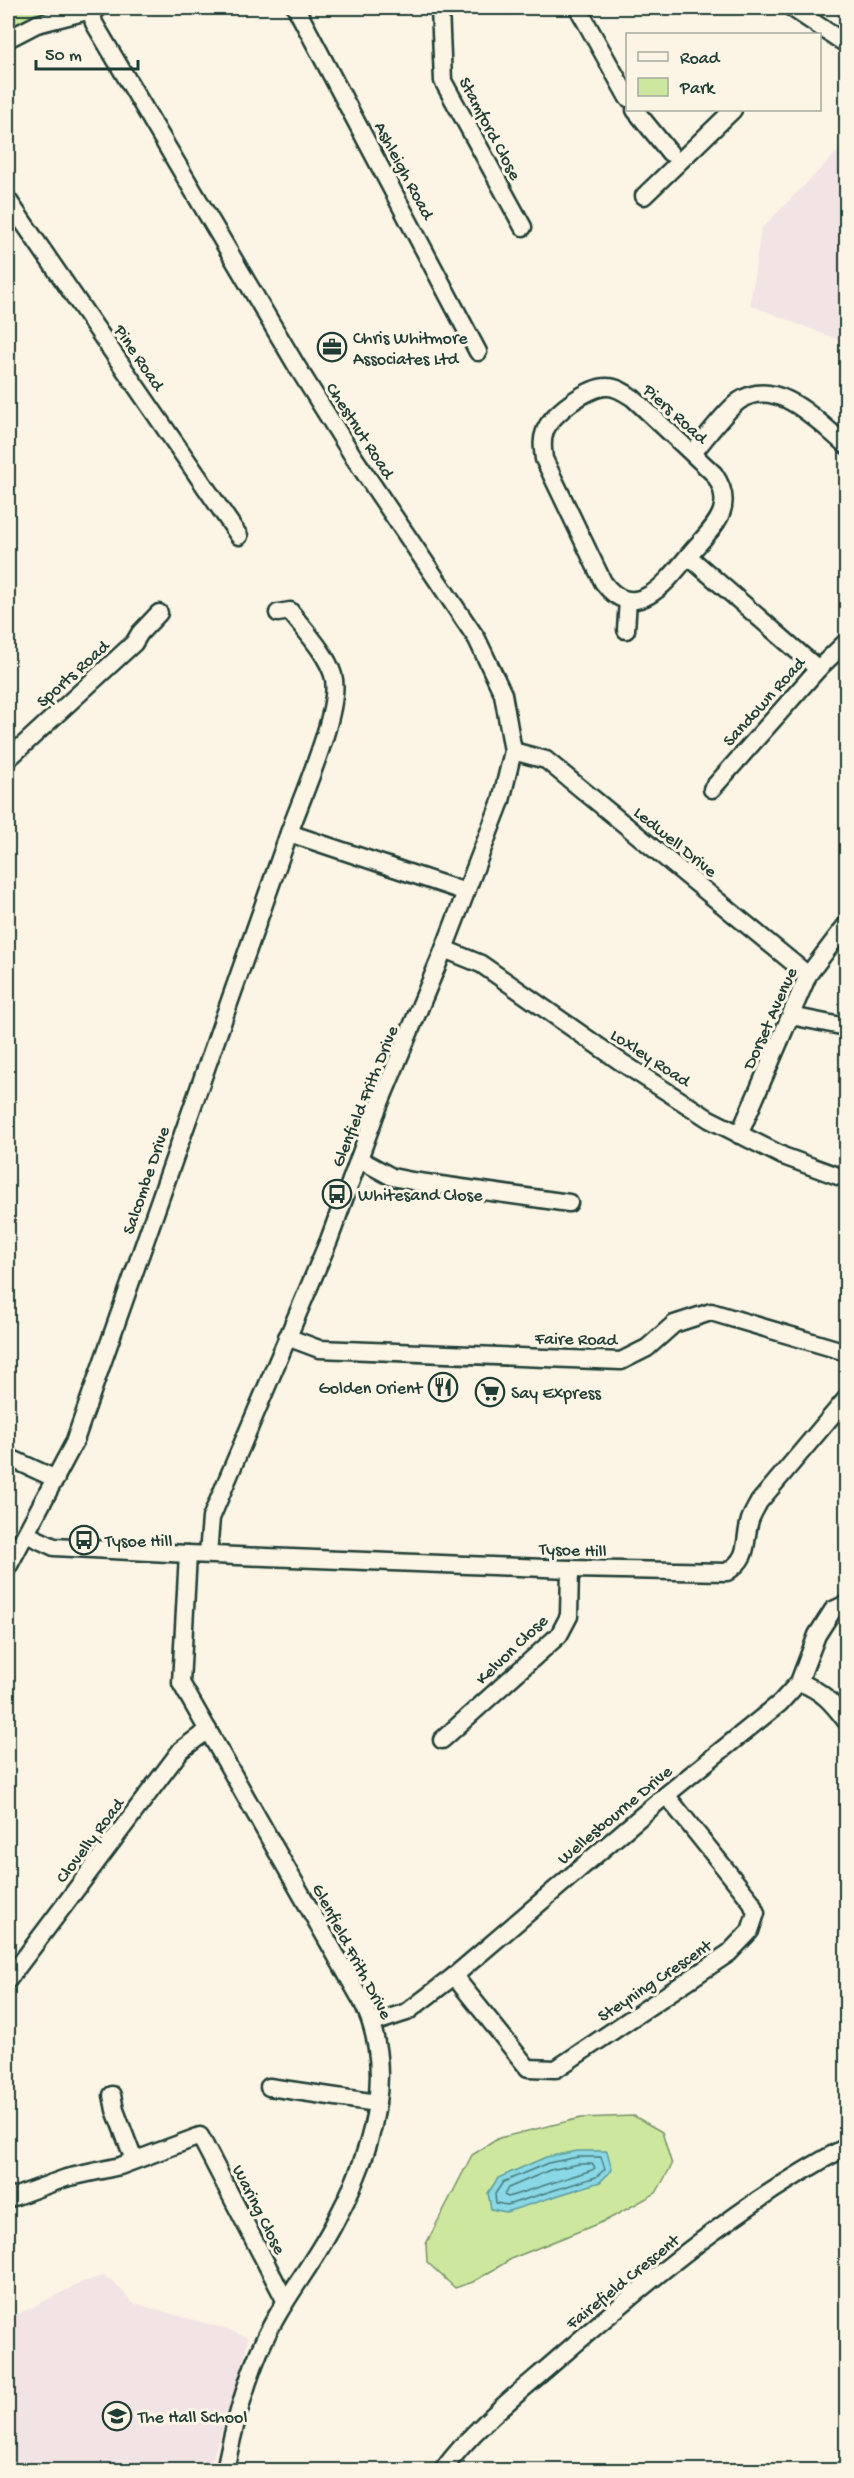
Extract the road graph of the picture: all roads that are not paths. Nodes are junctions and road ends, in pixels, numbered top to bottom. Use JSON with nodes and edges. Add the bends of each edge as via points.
{"nodes":[{"id":1,"x":95,"y":8,"type":"edge"},
{"id":2,"x":296,"y":8,"type":"edge"},
{"id":3,"x":440,"y":8,"type":"edge"},
{"id":4,"x":578,"y":8,"type":"edge"},
{"id":5,"x":792,"y":8,"type":"edge"},
{"id":6,"x":817,"y":30,"type":"edge"},
{"id":7,"x":8,"y":39,"type":"edge"},
{"id":8,"x":846,"y":44,"type":"edge"},
{"id":9,"x":626,"y":96,"type":"edge"},
{"id":10,"x":635,"y":111,"type":"edge"},
{"id":11,"x":732,"y":111,"type":"edge"},
{"id":12,"x":669,"y":153,"type":"dead end"},
{"id":13,"x":644,"y":196,"type":"dead end"},
{"id":14,"x":8,"y":200,"type":"edge"},
{"id":15,"x":523,"y":227,"type":"dead end"},
{"id":16,"x":478,"y":352,"type":"dead end"},
{"id":17,"x":846,"y":445,"type":"edge"},
{"id":18,"x":693,"y":453,"type":"junction"},
{"id":19,"x":239,"y":536,"type":"dead end"},
{"id":20,"x":688,"y":556,"type":"junction"},
{"id":21,"x":628,"y":600,"type":"junction"},
{"id":22,"x":159,"y":613,"type":"dead end"},
{"id":23,"x":278,"y":613,"type":"dead end"},
{"id":24,"x":625,"y":634,"type":"dead end"},
{"id":25,"x":846,"y":642,"type":"edge"},
{"id":26,"x":818,"y":669,"type":"junction"},
{"id":27,"x":513,"y":751,"type":"junction"},
{"id":28,"x":8,"y":759,"type":"edge"},
{"id":29,"x":712,"y":789,"type":"dead end"},
{"id":30,"x":289,"y":833,"type":"junction"},
{"id":31,"x":466,"y":892,"type":"junction"},
{"id":32,"x":846,"y":925,"type":"edge"},
{"id":33,"x":444,"y":949,"type":"junction"},
{"id":34,"x":808,"y":975,"type":"junction"},
{"id":35,"x":791,"y":1016,"type":"junction"},
{"id":36,"x":846,"y":1027,"type":"edge"},
{"id":37,"x":739,"y":1135,"type":"junction"},
{"id":38,"x":359,"y":1160,"type":"junction"},
{"id":39,"x":846,"y":1179,"type":"edge"},
{"id":40,"x":569,"y":1203,"type":"dead end"},
{"id":41,"x":287,"y":1337,"type":"junction"},
{"id":42,"x":846,"y":1352,"type":"edge"},
{"id":43,"x":846,"y":1399,"type":"edge"},
{"id":44,"x":8,"y":1457,"type":"edge"},
{"id":45,"x":56,"y":1479,"type":"junction"},
{"id":46,"x":26,"y":1534,"type":"junction"},
{"id":47,"x":188,"y":1554,"type":"junction"},
{"id":48,"x":208,"y":1554,"type":"junction"},
{"id":49,"x":8,"y":1568,"type":"edge"},
{"id":50,"x":570,"y":1569,"type":"junction"},
{"id":51,"x":846,"y":1604,"type":"edge"},
{"id":52,"x":799,"y":1682,"type":"junction"},
{"id":53,"x":846,"y":1721,"type":"edge"},
{"id":54,"x":208,"y":1730,"type":"junction"},
{"id":55,"x":442,"y":1740,"type":"dead end"},
{"id":56,"x":666,"y":1795,"type":"junction"},
{"id":57,"x":454,"y":1976,"type":"junction"},
{"id":58,"x":8,"y":1980,"type":"edge"},
{"id":59,"x":373,"y":2023,"type":"junction"},
{"id":60,"x":269,"y":2087,"type":"dead end"},
{"id":61,"x":112,"y":2095,"type":"dead end"},
{"id":62,"x":377,"y":2103,"type":"junction"},
{"id":63,"x":846,"y":2147,"type":"edge"},
{"id":64,"x":134,"y":2160,"type":"junction"},
{"id":65,"x":8,"y":2199,"type":"edge"},
{"id":66,"x":285,"y":2300,"type":"junction"},
{"id":67,"x":225,"y":2470,"type":"edge"},
{"id":68,"x":442,"y":2470,"type":"edge"}],
"edges":[{"from":1,"to":7,"type":"street","via":[[37,24]]},
{"from":1,"to":27,"type":"street","name":"Chestnut Road","via":[[94,23],[296,365],[477,639],[502,693]]},
{"from":2,"to":16,"type":"street","name":"Ashleigh Road"},
{"from":3,"to":15,"type":"street","name":"Stamford Close","via":[[443,81]]},
{"from":4,"to":9,"type":"street"},
{"from":5,"to":6,"type":"street"},
{"from":6,"to":8,"type":"street"},
{"from":10,"to":12,"type":"street"},
{"from":11,"to":13,"type":"street"},
{"from":14,"to":19,"type":"street","name":"Pine Road"},
{"from":17,"to":18,"type":"street","via":[[791,400],[753,394],[738,401]]},
{"from":18,"to":20,"type":"street","name":"Piers Road","via":[[723,487],[725,502],[722,515]]},
{"from":18,"to":21,"type":"street","name":"Piers Road","via":[[633,398],[609,387],[595,388],[555,415],[544,433],[544,459],[603,582],[609,591]]},
{"from":20,"to":21,"type":"street","name":"Piers Road","via":[[655,594]]},
{"from":20,"to":26,"type":"street"},
{"from":21,"to":24,"type":"street"},
{"from":22,"to":28,"type":"street","name":"Sports Road","via":[[134,643]]},
{"from":23,"to":30,"type":"street","name":"Salcombe Drive","via":[[290,611],[329,664],[336,689],[332,714]]},
{"from":25,"to":26,"type":"street","name":"Sandown Road"},
{"from":26,"to":29,"type":"street","name":"Sandown Road"},
{"from":27,"to":31,"type":"street","name":"Glenfield Frith Drive","via":[[501,801]]},
{"from":27,"to":34,"type":"street","name":"Ledwell Drive","via":[[546,760]]},
{"from":30,"to":31,"type":"street"},
{"from":30,"to":45,"type":"street","name":"Salcombe Drive","via":[[74,1443]]},
{"from":31,"to":33,"type":"street","name":"Glenfield Frith Drive"},
{"from":32,"to":34,"type":"street","name":"Dorset Avenue"},
{"from":33,"to":37,"type":"street","name":"Loxley Road","via":[[481,964],[618,1060]]},
{"from":33,"to":38,"type":"street","name":"Glenfield Frith Drive"},
{"from":34,"to":35,"type":"street","name":"Dorset Avenue"},
{"from":35,"to":36,"type":"street"},
{"from":35,"to":37,"type":"street","name":"Dorset Avenue"},
{"from":37,"to":39,"type":"street","name":"Loxley Road"},
{"from":38,"to":40,"type":"street","via":[[392,1177]]},
{"from":38,"to":41,"type":"street","name":"Glenfield Frith Drive"},
{"from":41,"to":42,"type":"street","name":"Faire Road","via":[[319,1349],[621,1361],[647,1348],[674,1324],[711,1312]]},
{"from":41,"to":48,"type":"street","name":"Glenfield Frith Drive","via":[[211,1518]]},
{"from":43,"to":50,"type":"street","name":"Tysoe Hill","via":[[759,1502],[750,1519],[747,1549],[727,1572]]},
{"from":44,"to":45,"type":"street"},
{"from":45,"to":46,"type":"street","name":"Salcombe Drive"},
{"from":46,"to":47,"type":"street","name":"Tysoe Hill","via":[[54,1546]]},
{"from":46,"to":49,"type":"street"},
{"from":47,"to":48,"type":"street","name":"Tysoe Hill"},
{"from":47,"to":54,"type":"street","name":"Glenfield Frith Drive","via":[[181,1683]]},
{"from":48,"to":50,"type":"street","name":"Tysoe Hill"},
{"from":50,"to":55,"type":"street","name":"Kelvon Close","via":[[569,1617],[560,1635]]},
{"from":51,"to":52,"type":"street","name":"Wellesbourne Drive","via":[[834,1610],[817,1635]]},
{"from":52,"to":53,"type":"street","via":[[818,1690]]},
{"from":52,"to":56,"type":"street","name":"Wellesbourne Drive","via":[[780,1703]]},
{"from":54,"to":58,"type":"street","name":"Clovelly Road","via":[[182,1750]]},
{"from":54,"to":59,"type":"street","name":"Glenfield Frith Drive"},
{"from":56,"to":57,"type":"street","name":"Wellesbourne Drive"},
{"from":56,"to":57,"type":"street","name":"Steyning Crescent","via":[[751,1901],[756,1913],[750,1931],[729,1953],[556,2069],[528,2068]]},
{"from":57,"to":59,"type":"street","name":"Wellesbourne Drive","via":[[407,2012]]},
{"from":59,"to":62,"type":"street","name":"Glenfield Frith Drive","via":[[380,2055]]},
{"from":60,"to":62,"type":"street"},
{"from":61,"to":64,"type":"street"},
{"from":62,"to":66,"type":"street","name":"Glenfield Frith Drive","via":[[366,2160],[335,2223]]},
{"from":63,"to":68,"type":"street","name":"Fairefield Crescent","via":[[713,2232],[608,2316],[477,2430]]},
{"from":64,"to":65,"type":"street"},
{"from":64,"to":66,"type":"street","name":"Waring Close","via":[[200,2136]]},
{"from":66,"to":67,"type":"street","name":"Glenfield Frith Drive","via":[[258,2352],[236,2417]]}]}
